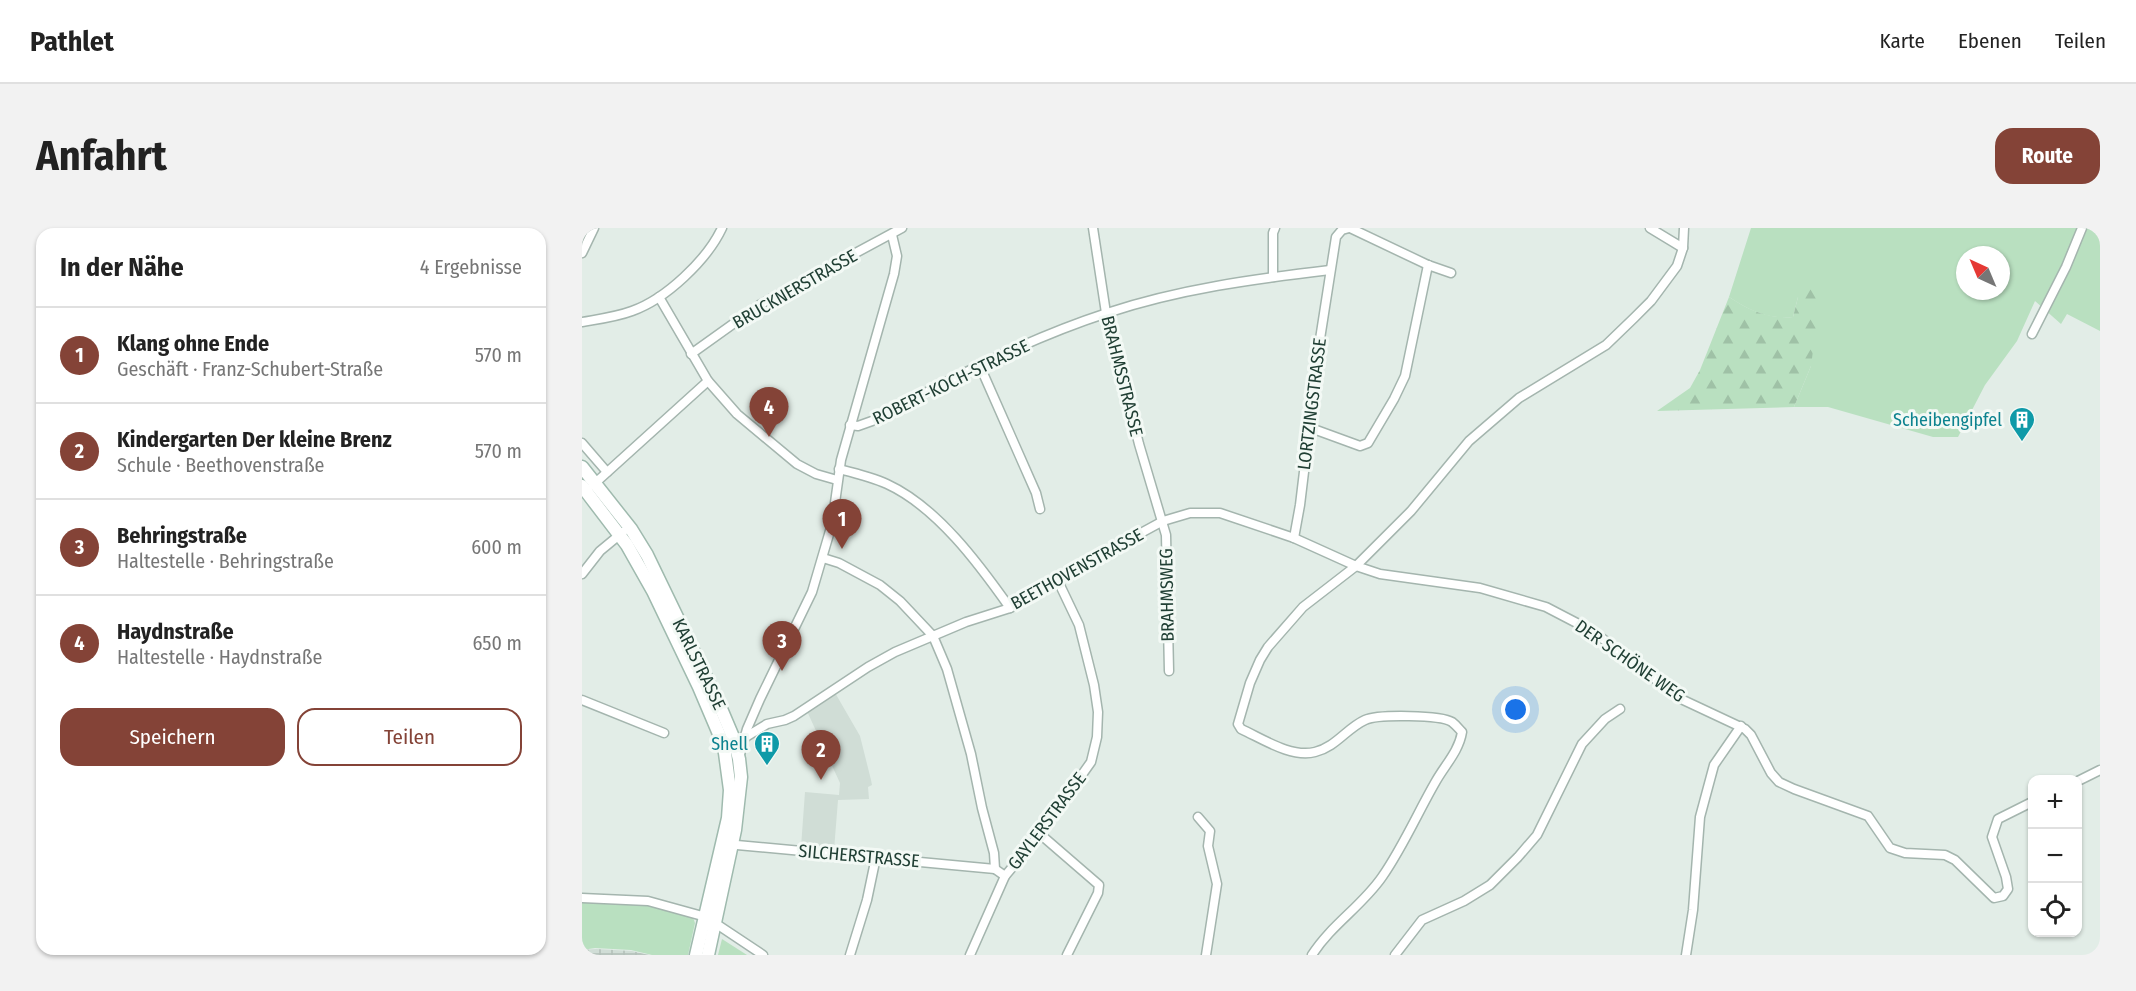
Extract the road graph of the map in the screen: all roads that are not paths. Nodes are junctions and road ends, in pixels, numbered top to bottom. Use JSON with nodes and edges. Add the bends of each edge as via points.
{"nodes":[{"id":1,"x":594,"y":228,"type":"edge"},
{"id":2,"x":722,"y":228,"type":"edge"},
{"id":3,"x":902,"y":228,"type":"edge"},
{"id":4,"x":1093,"y":228,"type":"edge"},
{"id":5,"x":1275,"y":228,"type":"edge"},
{"id":6,"x":1350,"y":228,"type":"edge"},
{"id":7,"x":1650,"y":228,"type":"edge"},
{"id":8,"x":1684,"y":228,"type":"edge"},
{"id":9,"x":2082,"y":228,"type":"edge"},
{"id":10,"x":892,"y":235,"type":"junction"},
{"id":11,"x":1683,"y":248,"type":"junction"},
{"id":12,"x":582,"y":253,"type":"edge"},
{"id":13,"x":1428,"y":265,"type":"junction"},
{"id":14,"x":1330,"y":270,"type":"junction"},
{"id":15,"x":1451,"y":273,"type":"dead end"},
{"id":16,"x":1273,"y":277,"type":"junction"},
{"id":17,"x":659,"y":297,"type":"junction"},
{"id":18,"x":1106,"y":313,"type":"junction"},
{"id":19,"x":582,"y":322,"type":"edge"},
{"id":20,"x":2032,"y":334,"type":"dead end"},
{"id":21,"x":691,"y":354,"type":"junction"},
{"id":22,"x":979,"y":364,"type":"junction"},
{"id":23,"x":708,"y":381,"type":"junction"},
{"id":24,"x":850,"y":425,"type":"junction"},
{"id":25,"x":1308,"y":427,"type":"junction"},
{"id":26,"x":582,"y":443,"type":"edge"},
{"id":27,"x":582,"y":467,"type":"edge"},
{"id":28,"x":839,"y":469,"type":"junction"},
{"id":29,"x":607,"y":472,"type":"junction"},
{"id":30,"x":837,"y":480,"type":"junction"},
{"id":31,"x":588,"y":487,"type":"edge"},
{"id":32,"x":1041,"y":509,"type":"dead end"},
{"id":33,"x":1163,"y":520,"type":"junction"},
{"id":34,"x":625,"y":532,"type":"junction"},
{"id":35,"x":1294,"y":538,"type":"junction"},
{"id":36,"x":822,"y":558,"type":"junction"},
{"id":37,"x":1356,"y":566,"type":"junction"},
{"id":38,"x":582,"y":574,"type":"edge"},
{"id":39,"x":1058,"y":581,"type":"junction"},
{"id":40,"x":1010,"y":608,"type":"junction"},
{"id":41,"x":933,"y":636,"type":"junction"},
{"id":42,"x":1168,"y":671,"type":"dead end"},
{"id":43,"x":582,"y":700,"type":"edge"},
{"id":44,"x":1620,"y":709,"type":"dead end"},
{"id":45,"x":1741,"y":726,"type":"junction"},
{"id":46,"x":664,"y":733,"type":"dead end"},
{"id":47,"x":736,"y":736,"type":"junction"},
{"id":48,"x":2100,"y":770,"type":"edge"},
{"id":49,"x":2082,"y":779,"type":"edge"},
{"id":50,"x":2028,"y":804,"type":"edge"},
{"id":51,"x":1198,"y":817,"type":"dead end"},
{"id":52,"x":1040,"y":834,"type":"junction"},
{"id":53,"x":727,"y":844,"type":"junction"},
{"id":54,"x":876,"y":857,"type":"junction"},
{"id":55,"x":995,"y":869,"type":"junction"},
{"id":56,"x":1005,"y":876,"type":"junction"},
{"id":57,"x":582,"y":898,"type":"edge"},
{"id":58,"x":710,"y":920,"type":"junction"},
{"id":59,"x":706,"y":938,"type":"junction"},
{"id":60,"x":696,"y":955,"type":"edge"},
{"id":61,"x":708,"y":955,"type":"edge"},
{"id":62,"x":763,"y":955,"type":"edge"},
{"id":63,"x":850,"y":955,"type":"edge"},
{"id":64,"x":970,"y":955,"type":"edge"},
{"id":65,"x":1067,"y":955,"type":"edge"},
{"id":66,"x":1206,"y":955,"type":"edge"},
{"id":67,"x":1312,"y":955,"type":"edge"},
{"id":68,"x":1395,"y":955,"type":"edge"},
{"id":69,"x":1686,"y":955,"type":"edge"}],
"edges":[{"from":1,"to":12,"type":"street"},
{"from":2,"to":17,"type":"street","via":[[707,253]]},
{"from":3,"to":10,"type":"street","name":"BRUCKNERSTRASSE"},
{"from":4,"to":18,"type":"street","name":"BRAHMSSTRASSE"},
{"from":5,"to":16,"type":"street"},
{"from":6,"to":13,"type":"street"},
{"from":6,"to":14,"type":"street","name":"LORTZINGSTRASSE","via":[[1336,237]]},
{"from":7,"to":11,"type":"street"},
{"from":8,"to":11,"type":"street"},
{"from":9,"to":20,"type":"street"},
{"from":10,"to":21,"type":"street","name":"BRUCKNERSTRASSE","via":[[761,304]]},
{"from":10,"to":24,"type":"street","via":[[897,256],[894,274]]},
{"from":11,"to":37,"type":"street","via":[[1677,266],[1634,318],[1606,345],[1519,398],[1469,441],[1411,511]]},
{"from":13,"to":15,"type":"street"},
{"from":13,"to":25,"type":"street","via":[[1405,376],[1368,443],[1360,446]]},
{"from":14,"to":16,"type":"street","name":"ROBERT-KOCH-STRASSE"},
{"from":14,"to":25,"type":"street","name":"LORTZINGSTRASSE"},
{"from":16,"to":18,"type":"street","name":"ROBERT-KOCH-STRASSE","via":[[1208,287]]},
{"from":17,"to":19,"type":"street","via":[[633,311]]},
{"from":17,"to":21,"type":"street"},
{"from":18,"to":22,"type":"street","name":"ROBERT-KOCH-STRASSE"},
{"from":18,"to":33,"type":"street","name":"BRAHMSSTRASSE"},
{"from":21,"to":23,"type":"street"},
{"from":22,"to":24,"type":"street","name":"ROBERT-KOCH-STRASSE","via":[[872,422]]},
{"from":22,"to":32,"type":"street"},
{"from":23,"to":29,"type":"street"},
{"from":23,"to":30,"type":"street","via":[[743,420],[797,464]]},
{"from":24,"to":28,"type":"street"},
{"from":25,"to":35,"type":"street","name":"LORTZINGSTRASSE"},
{"from":26,"to":29,"type":"street"},
{"from":27,"to":31,"type":"main road","name":"KARLSTRASSE"},
{"from":28,"to":30,"type":"street"},
{"from":28,"to":40,"type":"street","via":[[887,484],[928,512],[970,555]]},
{"from":29,"to":31,"type":"street"},
{"from":30,"to":36,"type":"street","via":[[832,524]]},
{"from":31,"to":34,"type":"main road","name":"KARLSTRASSE"},
{"from":33,"to":35,"type":"street","name":"BEETHOVENSTRASSE","via":[[1190,513],[1220,513]]},
{"from":33,"to":39,"type":"street","name":"BEETHOVENSTRASSE"},
{"from":33,"to":42,"type":"street","name":"BRAHMSWEG"},
{"from":34,"to":38,"type":"street","via":[[600,551]]},
{"from":34,"to":47,"type":"main road","name":"KARLSTRASSE","via":[[653,591]]},
{"from":35,"to":37,"type":"street","name":"BEETHOVENSTRASSE"},
{"from":36,"to":41,"type":"street","via":[[880,585]]},
{"from":36,"to":47,"type":"street","via":[[812,592]]},
{"from":37,"to":45,"type":"street","name":"DER SCHÖNE WEG","via":[[1380,574],[1479,588],[1546,607],[1594,632],[1681,699]]},
{"from":37,"to":67,"type":"street","via":[[1303,607],[1268,647],[1250,683],[1239,722],[1241,729],[1298,753],[1315,752],[1336,742],[1368,718],[1438,717],[1462,732],[1457,748],[1381,878],[1322,939]]},
{"from":39,"to":40,"type":"street","name":"BEETHOVENSTRASSE"},
{"from":39,"to":52,"type":"street","name":"GAYLERSTRASSE","via":[[1079,625],[1094,685],[1097,737],[1091,762]]},
{"from":40,"to":41,"type":"street","name":"BEETHOVENSTRASSE"},
{"from":41,"to":47,"type":"street","name":"BEETHOVENSTRASSE","via":[[868,667],[806,710]]},
{"from":41,"to":55,"type":"street","via":[[947,669],[971,754]]},
{"from":43,"to":46,"type":"street"},
{"from":44,"to":68,"type":"street","via":[[1582,744],[1537,835],[1518,857],[1490,885],[1422,920]]},
{"from":45,"to":50,"type":"street","name":"DER SCHÖNE WEG","via":[[1751,735],[1779,782],[1868,816],[1890,848],[1905,853],[1945,855],[1955,860],[1994,898],[2003,896],[2008,889],[1992,837],[1998,819]]},
{"from":45,"to":69,"type":"street","via":[[1714,765],[1700,818]]},
{"from":47,"to":53,"type":"main road","name":"KARLSTRASSE"},
{"from":47,"to":53,"type":"main road","name":"KARLSTRASSE","via":[[741,777]]},
{"from":48,"to":49,"type":"street"},
{"from":51,"to":66,"type":"street","via":[[1210,831],[1208,846],[1217,884]]},
{"from":52,"to":56,"type":"street","name":"GAYLERSTRASSE"},
{"from":52,"to":65,"type":"street","via":[[1099,885]]},
{"from":53,"to":54,"type":"street","name":"SILCHERSTRASSE"},
{"from":53,"to":58,"type":"main road","name":"KARLSTRASSE"},
{"from":54,"to":55,"type":"street","name":"SILCHERSTRASSE"},
{"from":54,"to":63,"type":"street"},
{"from":55,"to":56,"type":"street"},
{"from":56,"to":64,"type":"street","name":"GAYLERSTRASSE"},
{"from":57,"to":58,"type":"street","via":[[648,901]]},
{"from":58,"to":59,"type":"main road","name":"KARLSTRASSE"},
{"from":58,"to":62,"type":"street"},
{"from":59,"to":60,"type":"main road","name":"KARLSTRASSE"},
{"from":59,"to":61,"type":"main road","name":"KARLSTRASSE"}]}
